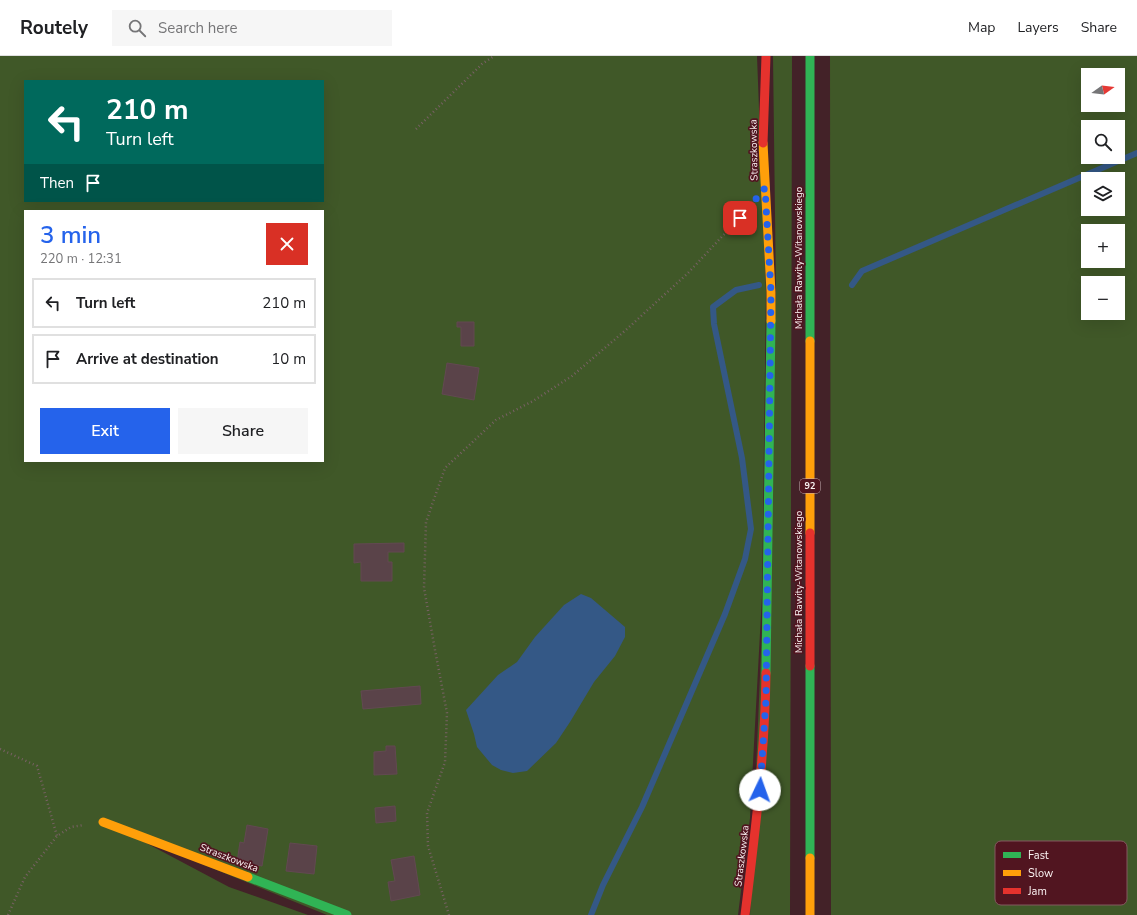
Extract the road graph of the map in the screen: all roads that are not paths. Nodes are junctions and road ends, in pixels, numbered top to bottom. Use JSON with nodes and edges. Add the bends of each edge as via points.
{"nodes":[{"id":1,"x":766,"y":56,"type":"edge"},
{"id":2,"x":810,"y":56,"type":"edge"},
{"id":3,"x":103,"y":822,"type":"road end"},
{"id":4,"x":347,"y":915,"type":"edge"},
{"id":5,"x":745,"y":915,"type":"edge"},
{"id":6,"x":810,"y":915,"type":"edge"}],
"edges":[{"from":1,"to":5,"type":"street","name":"Straszkowska","via":[[763,152],[771,292],[766,699],[759,805]]},
{"from":2,"to":6,"type":"street","name":"Michała Rawity-Witanowskiego","number":"92"},
{"from":3,"to":4,"type":"street","name":"Straszkowska"}]}
